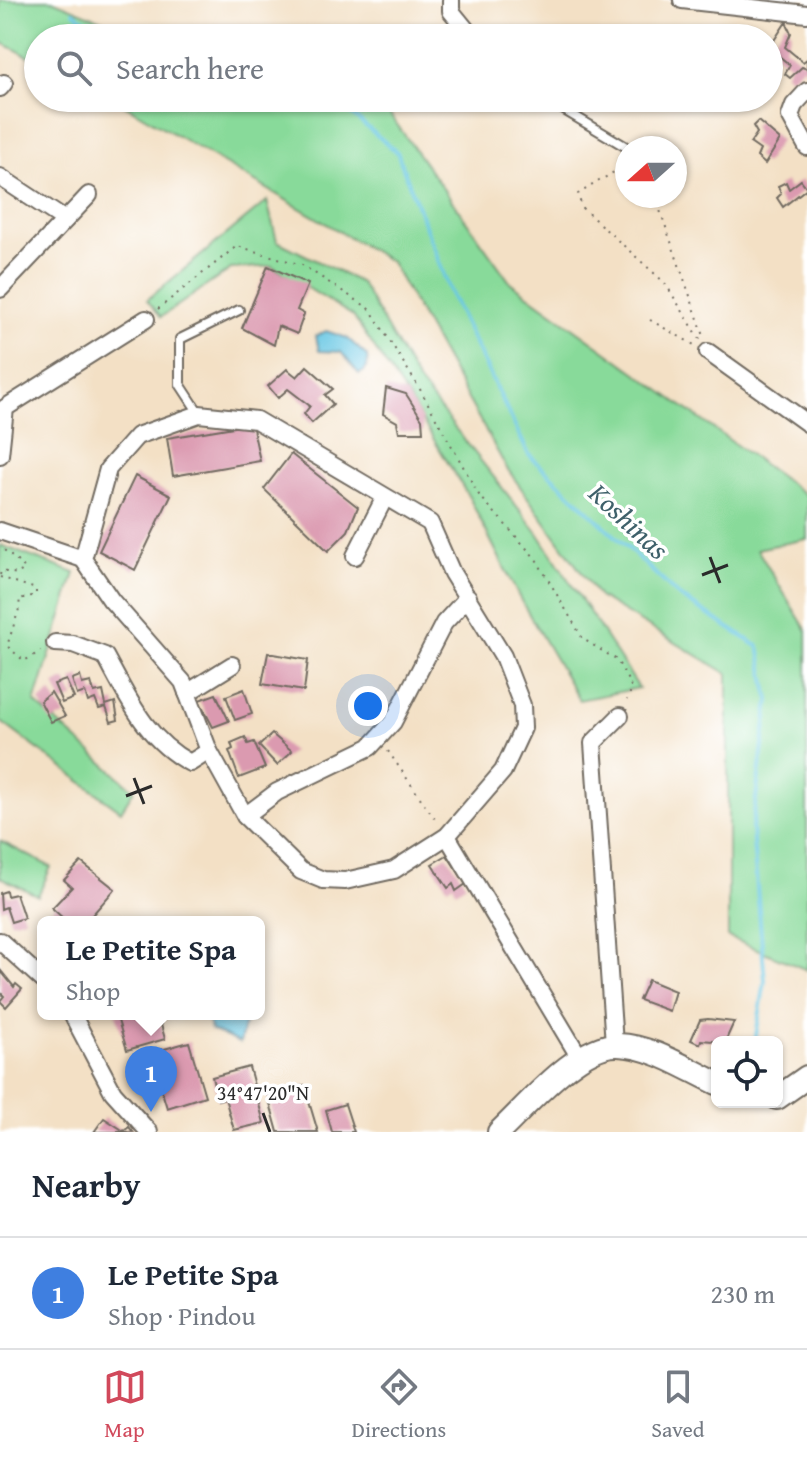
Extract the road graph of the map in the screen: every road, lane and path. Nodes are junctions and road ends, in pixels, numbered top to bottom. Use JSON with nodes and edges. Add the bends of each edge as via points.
{"nodes":[{"id":1,"x":451,"y":0,"type":"edge"},
{"id":2,"x":682,"y":0,"type":"edge"},
{"id":3,"x":749,"y":5,"type":"junction"},
{"id":4,"x":807,"y":14,"type":"edge"},
{"id":5,"x":462,"y":24,"type":"edge"},
{"id":6,"x":731,"y":24,"type":"edge"},
{"id":7,"x":807,"y":91,"type":"edge"},
{"id":8,"x":568,"y":112,"type":"edge"},
{"id":9,"x":615,"y":140,"type":"edge"},
{"id":10,"x":807,"y":147,"type":"edge"},
{"id":11,"x":615,"y":171,"type":"edge"},
{"id":12,"x":0,"y":177,"type":"edge"},
{"id":13,"x":89,"y":195,"type":"dead end"},
{"id":14,"x":659,"y":208,"type":"edge"},
{"id":15,"x":65,"y":220,"type":"junction"},
{"id":16,"x":0,"y":289,"type":"edge"},
{"id":17,"x":239,"y":310,"type":"dead end"},
{"id":18,"x":146,"y":319,"type":"joint"},
{"id":19,"x":650,"y":320,"type":"dead end"},
{"id":20,"x":708,"y":352,"type":"joint"},
{"id":21,"x":199,"y":414,"type":"junction"},
{"id":22,"x":807,"y":423,"type":"edge"},
{"id":23,"x":0,"y":455,"type":"edge"},
{"id":24,"x":384,"y":499,"type":"junction"},
{"id":25,"x":4,"y":532,"type":"edge"},
{"id":26,"x":355,"y":556,"type":"dead end"},
{"id":27,"x":83,"y":559,"type":"junction"},
{"id":28,"x":0,"y":577,"type":"edge"},
{"id":29,"x":468,"y":597,"type":"junction"},
{"id":30,"x":55,"y":643,"type":"joint"},
{"id":31,"x":232,"y":665,"type":"dead end"},
{"id":32,"x":187,"y":693,"type":"junction"},
{"id":33,"x":620,"y":716,"type":"joint"},
{"id":34,"x":379,"y":738,"type":"junction"},
{"id":35,"x":209,"y":751,"type":"junction"},
{"id":36,"x":245,"y":816,"type":"junction"},
{"id":37,"x":447,"y":836,"type":"junction"},
{"id":38,"x":0,"y":941,"type":"edge"},
{"id":39,"x":37,"y":975,"type":"edge"},
{"id":40,"x":75,"y":1020,"type":"edge"},
{"id":41,"x":614,"y":1044,"type":"junction"},
{"id":42,"x":580,"y":1058,"type":"junction"},
{"id":43,"x":807,"y":1077,"type":"edge"},
{"id":44,"x":711,"y":1080,"type":"edge"},
{"id":45,"x":783,"y":1094,"type":"edge"},
{"id":46,"x":149,"y":1132,"type":"edge"},
{"id":47,"x":499,"y":1132,"type":"edge"}],
"edges":[{"from":1,"to":5,"type":"street","via":[[451,11]]},
{"from":2,"to":3,"type":"street"},
{"from":3,"to":4,"type":"street"},
{"from":3,"to":6,"type":"path"},
{"from":7,"to":10,"type":"street","via":[[790,116]]},
{"from":8,"to":9,"type":"lane"},
{"from":11,"to":14,"type":"path","via":[[578,194],[582,208],[665,283],[705,347],[703,325]]},
{"from":12,"to":15,"type":"street"},
{"from":13,"to":15,"type":"street"},
{"from":15,"to":16,"type":"street"},
{"from":17,"to":21,"type":"lane","via":[[180,339],[180,384]]},
{"from":18,"to":23,"type":"street","via":[[5,408]]},
{"from":18,"to":33,"type":"path","via":[[237,246],[302,265],[370,309],[479,495],[536,559],[583,639],[617,660],[632,688]]},
{"from":19,"to":20,"type":"path"},
{"from":20,"to":22,"type":"street"},
{"from":21,"to":24,"type":"street","via":[[256,420]]},
{"from":21,"to":27,"type":"street","via":[[137,436],[108,469]]},
{"from":24,"to":26,"type":"street"},
{"from":24,"to":29,"type":"street","via":[[430,523]]},
{"from":25,"to":27,"type":"street"},
{"from":25,"to":28,"type":"path","via":[[4,551],[25,568],[18,574],[1,571]]},
{"from":27,"to":32,"type":"street"},
{"from":28,"to":30,"type":"path","via":[[36,589],[36,595],[19,599],[7,646],[24,661]]},
{"from":29,"to":34,"type":"street","via":[[444,623],[406,700]]},
{"from":29,"to":37,"type":"street","via":[[515,682],[523,728],[503,771]]},
{"from":30,"to":35,"type":"street","via":[[105,656],[144,727],[173,754],[190,763]]},
{"from":31,"to":32,"type":"street"},
{"from":32,"to":35,"type":"street"},
{"from":33,"to":41,"type":"street","via":[[593,743]]},
{"from":34,"to":36,"type":"street","via":[[277,792]]},
{"from":34,"to":37,"type":"path"},
{"from":35,"to":36,"type":"street"},
{"from":36,"to":37,"type":"street","via":[[301,871],[323,880],[369,878],[394,870]]},
{"from":37,"to":42,"type":"street"},
{"from":38,"to":39,"type":"street"},
{"from":40,"to":46,"type":"street","via":[[113,1092]]},
{"from":41,"to":42,"type":"street"},
{"from":41,"to":44,"type":"street","via":[[650,1053]]},
{"from":42,"to":47,"type":"street"},
{"from":43,"to":45,"type":"street"}]}
